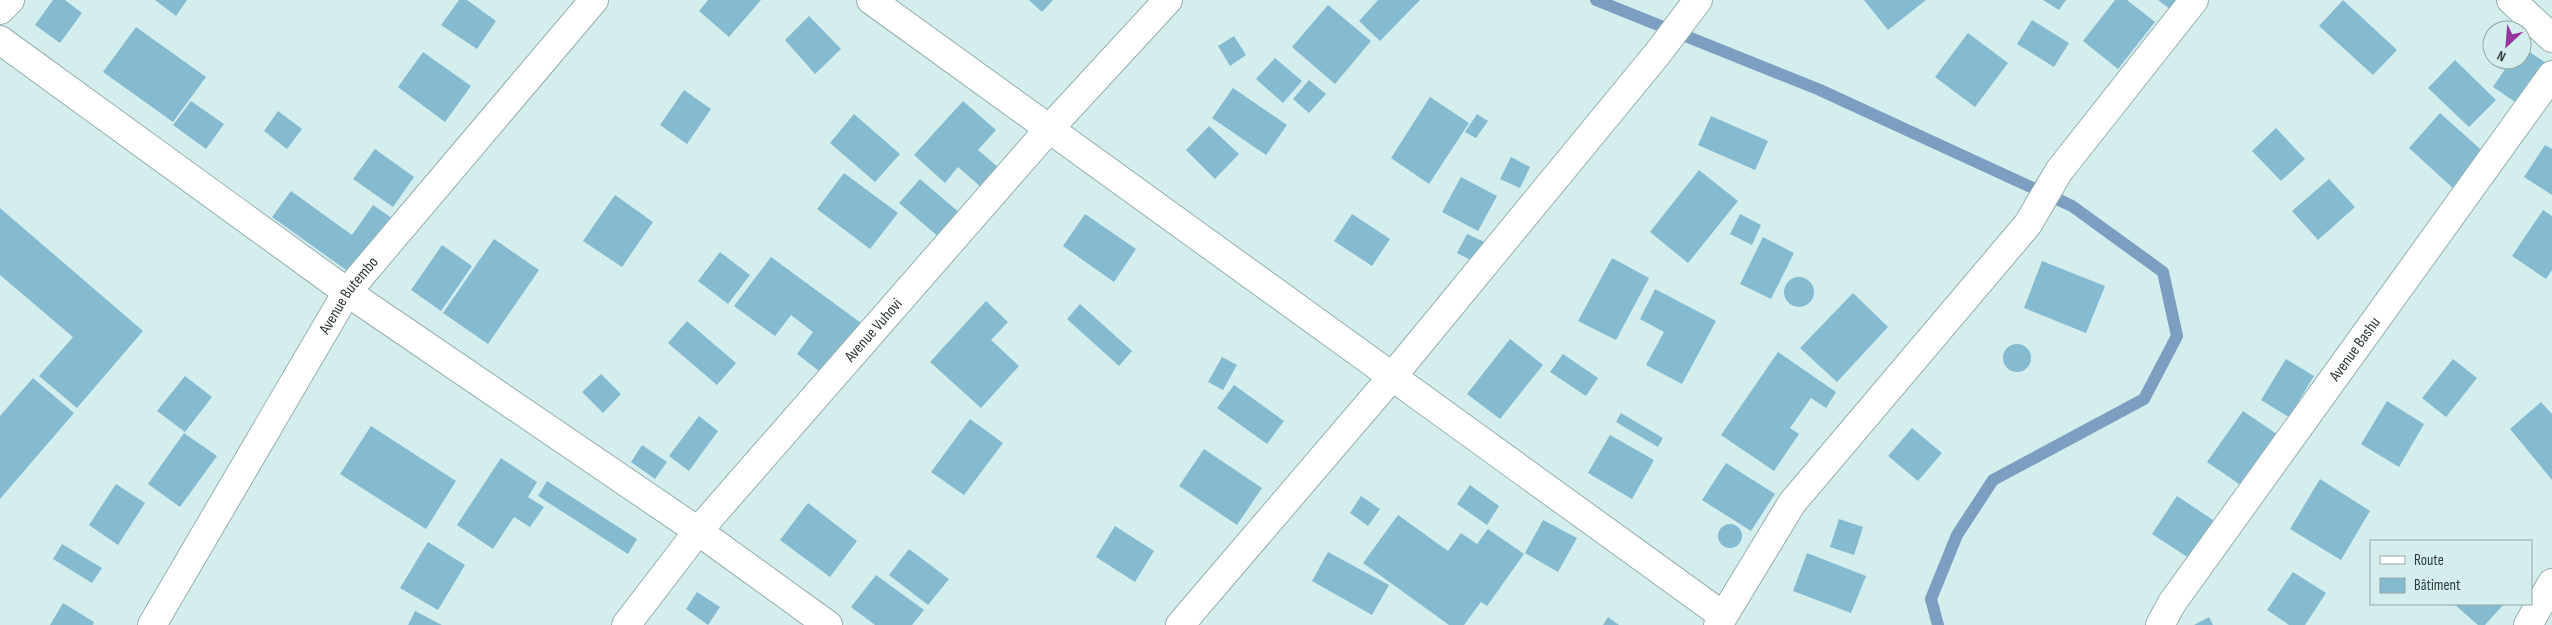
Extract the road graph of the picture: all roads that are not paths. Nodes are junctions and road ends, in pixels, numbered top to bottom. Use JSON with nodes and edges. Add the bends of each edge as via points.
{"nodes":[{"id":1,"x":10,"y":0,"type":"edge"},
{"id":2,"x":594,"y":0,"type":"edge"},
{"id":3,"x":871,"y":0,"type":"edge"},
{"id":4,"x":1168,"y":0,"type":"edge"},
{"id":5,"x":1698,"y":0,"type":"edge"},
{"id":6,"x":2194,"y":0,"type":"edge"},
{"id":7,"x":2511,"y":0,"type":"edge"},
{"id":8,"x":0,"y":10,"type":"edge"},
{"id":9,"x":2552,"y":38,"type":"edge"},
{"id":10,"x":0,"y":40,"type":"edge"},
{"id":11,"x":2552,"y":75,"type":"edge"},
{"id":12,"x":1050,"y":129,"type":"junction"},
{"id":13,"x":347,"y":292,"type":"junction"},
{"id":14,"x":1391,"y":378,"type":"junction"},
{"id":15,"x":698,"y":531,"type":"junction"},
{"id":16,"x":2552,"y":583,"type":"edge"},
{"id":17,"x":1720,"y":620,"type":"edge"},
{"id":18,"x":152,"y":625,"type":"edge"},
{"id":19,"x":626,"y":625,"type":"edge"},
{"id":20,"x":828,"y":625,"type":"edge"},
{"id":21,"x":1180,"y":625,"type":"edge"},
{"id":22,"x":2160,"y":625,"type":"edge"},
{"id":23,"x":2528,"y":625,"type":"edge"}],
"edges":[{"from":1,"to":8,"type":"street"},
{"from":2,"to":13,"type":"street","name":"Avenue Butembo"},
{"from":3,"to":12,"type":"street"},
{"from":4,"to":12,"type":"street","name":"Avenue Vuhovi"},
{"from":5,"to":14,"type":"street"},
{"from":6,"to":17,"type":"street","via":[[2059,171],[2028,224],[1792,503]]},
{"from":7,"to":9,"type":"street"},
{"from":10,"to":13,"type":"street"},
{"from":11,"to":22,"type":"street","name":"Avenue Bashu","via":[[2172,603]]},
{"from":12,"to":14,"type":"street"},
{"from":12,"to":15,"type":"street","name":"Avenue Vuhovi"},
{"from":13,"to":15,"type":"street"},
{"from":13,"to":18,"type":"street","name":"Avenue Butembo"},
{"from":14,"to":17,"type":"street"},
{"from":14,"to":21,"type":"street"},
{"from":15,"to":19,"type":"street","name":"Avenue Vuhovi"},
{"from":15,"to":20,"type":"street"},
{"from":16,"to":23,"type":"street"}]}
